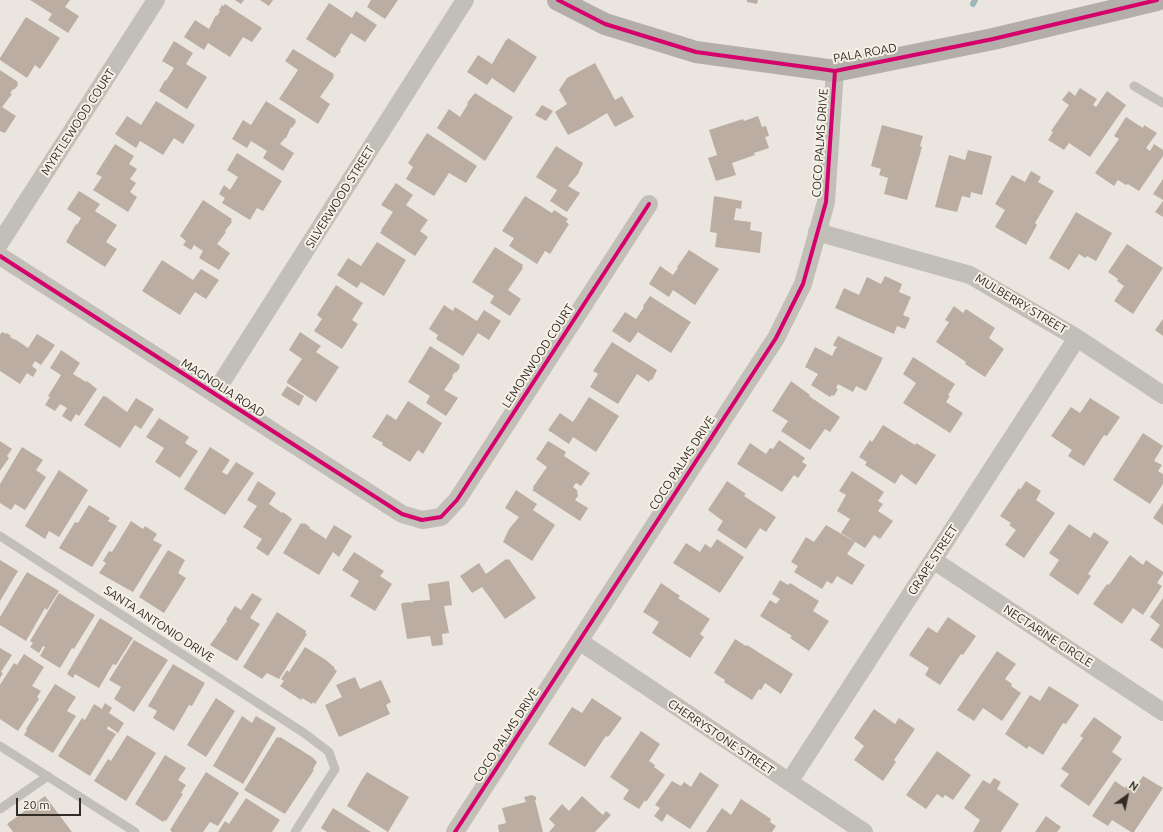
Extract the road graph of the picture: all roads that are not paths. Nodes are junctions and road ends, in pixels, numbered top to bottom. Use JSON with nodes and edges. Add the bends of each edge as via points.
{"nodes":[{"id":1,"x":156,"y":0,"type":"edge"},
{"id":2,"x":465,"y":0,"type":"edge"},
{"id":3,"x":558,"y":0,"type":"edge"},
{"id":4,"x":1157,"y":0,"type":"edge"},
{"id":5,"x":835,"y":71,"type":"junction"},
{"id":6,"x":1134,"y":86,"type":"dead end"},
{"id":7,"x":1163,"y":103,"type":"edge"},
{"id":8,"x":649,"y":204,"type":"dead end"},
{"id":9,"x":817,"y":232,"type":"junction"},
{"id":10,"x":0,"y":243,"type":"edge"},
{"id":11,"x":0,"y":256,"type":"edge"},
{"id":12,"x":1077,"y":338,"type":"junction"},
{"id":13,"x":214,"y":394,"type":"junction"},
{"id":14,"x":1163,"y":395,"type":"edge"},
{"id":15,"x":441,"y":517,"type":"joint"},
{"id":16,"x":0,"y":536,"type":"edge"},
{"id":17,"x":933,"y":560,"type":"junction"},
{"id":18,"x":579,"y":641,"type":"junction"},
{"id":19,"x":1163,"y":712,"type":"edge"},
{"id":20,"x":0,"y":746,"type":"edge"},
{"id":21,"x":48,"y":776,"type":"junction"},
{"id":22,"x":789,"y":782,"type":"junction"},
{"id":23,"x":0,"y":809,"type":"edge"},
{"id":24,"x":135,"y":832,"type":"edge"},
{"id":25,"x":295,"y":832,"type":"edge"},
{"id":26,"x":455,"y":832,"type":"edge"},
{"id":27,"x":864,"y":832,"type":"edge"}],
"edges":[{"from":1,"to":10,"type":"street","name":"MYRTLEWOOD COURT"},
{"from":2,"to":13,"type":"street","name":"SILVERWOOD STREET"},
{"from":3,"to":5,"type":"street","name":"PALA ROAD","via":[[605,24],[696,52]]},
{"from":4,"to":5,"type":"street","name":"PALA ROAD","via":[[993,39]]},
{"from":5,"to":9,"type":"street","name":"COCO PALMS DRIVE","via":[[826,202]]},
{"from":6,"to":7,"type":"lane"},
{"from":8,"to":15,"type":"street","name":"LEMONWOOD COURT","via":[[457,500]]},
{"from":9,"to":12,"type":"street","name":"MULBERRY STREET","via":[[970,274]]},
{"from":9,"to":18,"type":"street","name":"COCO PALMS DRIVE","via":[[803,284],[776,338]]},
{"from":11,"to":13,"type":"street","name":"MAGNOLIA ROAD"},
{"from":12,"to":14,"type":"street","name":"MULBERRY STREET"},
{"from":12,"to":17,"type":"street","name":"GRAPE STREET"},
{"from":13,"to":15,"type":"street","name":"MAGNOLIA ROAD","via":[[402,514],[422,520]]},
{"from":16,"to":25,"type":"lane","name":"SANTA ANTONIO DRIVE","via":[[304,733],[329,752],[335,769]]},
{"from":17,"to":19,"type":"street","name":"NECTARINE CIRCLE"},
{"from":17,"to":22,"type":"street","name":"GRAPE STREET"},
{"from":18,"to":22,"type":"street","name":"CHERRYSTONE STREET"},
{"from":18,"to":26,"type":"street","name":"COCO PALMS DRIVE"},
{"from":20,"to":21,"type":"lane"},
{"from":21,"to":23,"type":"lane"},
{"from":21,"to":24,"type":"lane"},
{"from":22,"to":27,"type":"street","name":"CHERRYSTONE STREET"}]}
